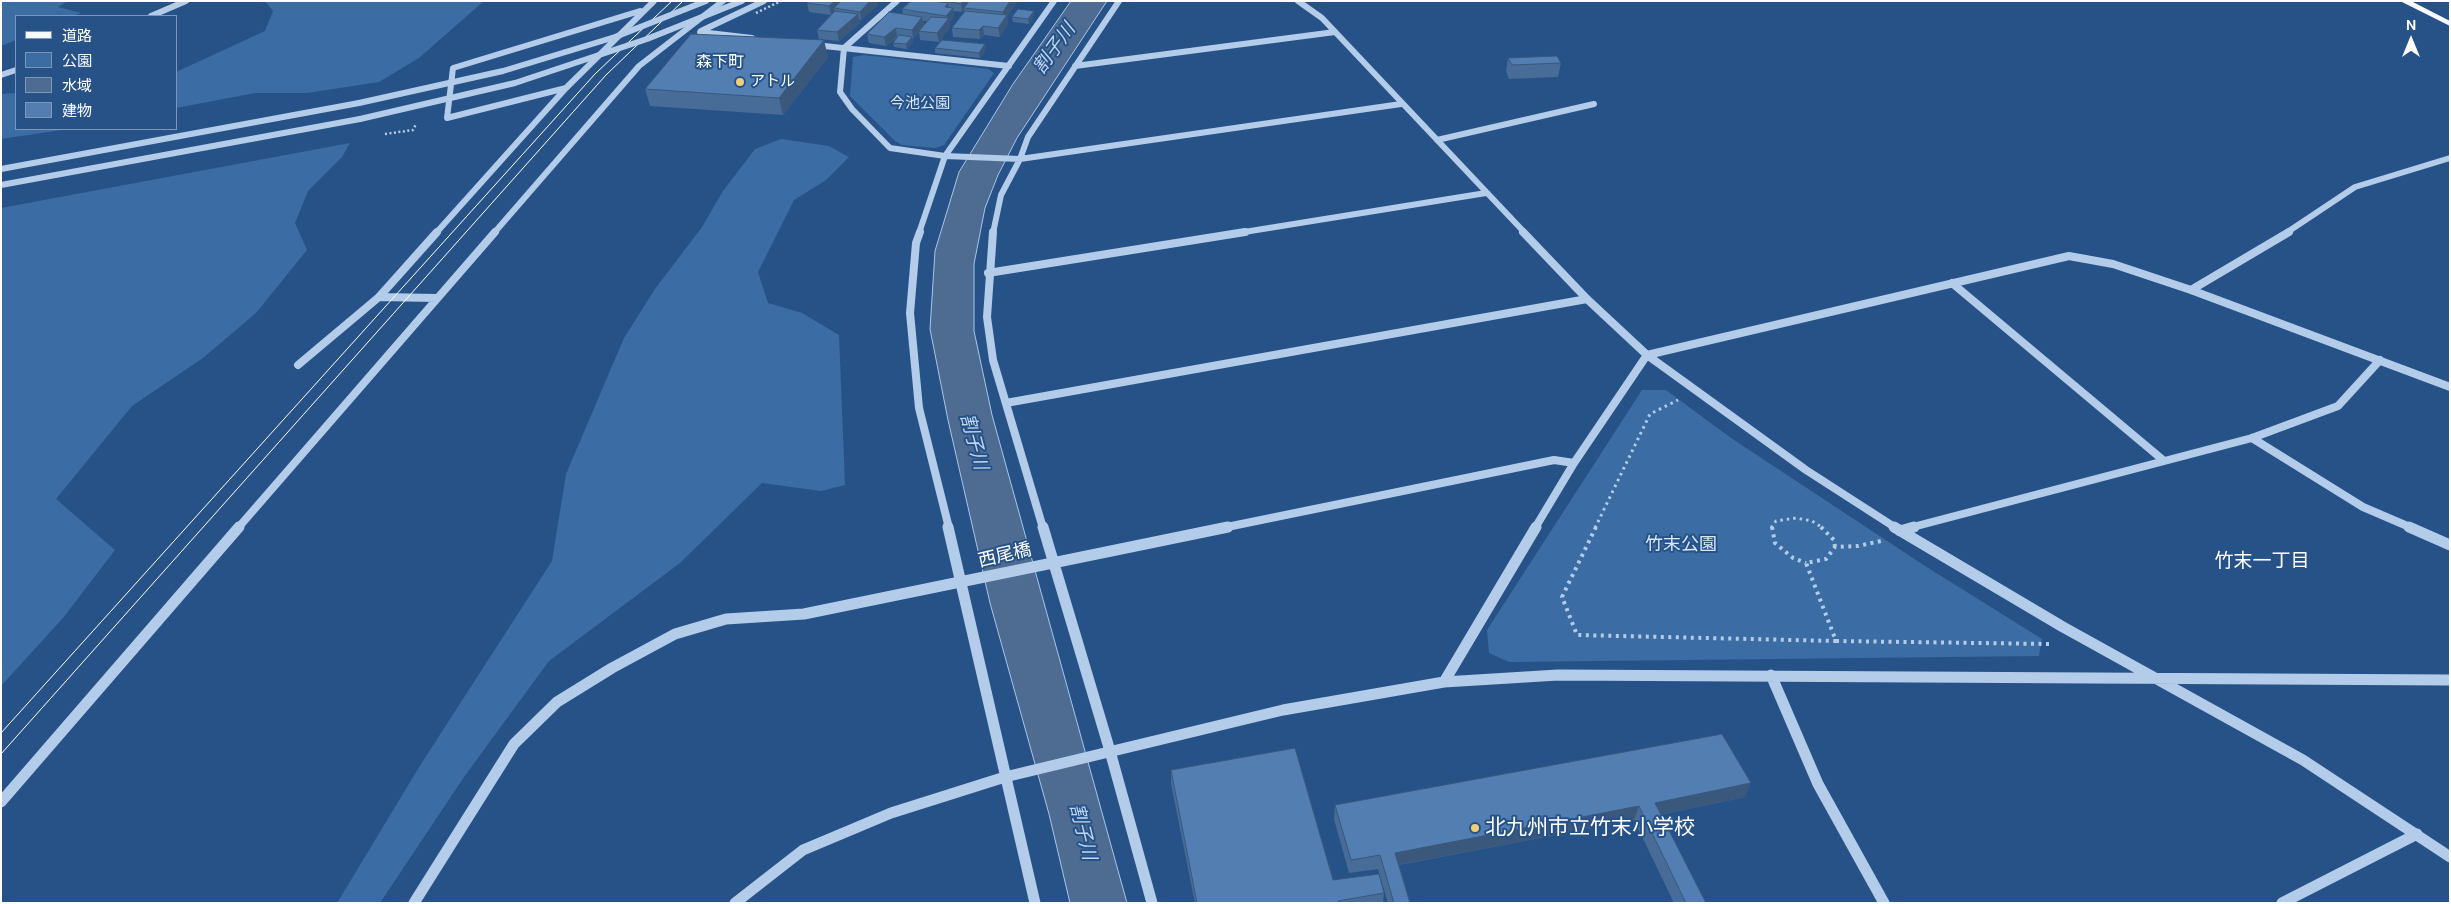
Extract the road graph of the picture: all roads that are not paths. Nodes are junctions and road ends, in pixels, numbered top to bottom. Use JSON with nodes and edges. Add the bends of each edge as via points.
{"nodes":[{"id":1,"x":186,"y":1,"type":"edge"},
{"id":2,"x":654,"y":1,"type":"edge"},
{"id":3,"x":706,"y":1,"type":"edge"},
{"id":4,"x":723,"y":1,"type":"edge"},
{"id":5,"x":742,"y":1,"type":"edge"},
{"id":6,"x":764,"y":1,"type":"edge"},
{"id":7,"x":897,"y":1,"type":"edge"},
{"id":8,"x":1054,"y":1,"type":"edge"},
{"id":9,"x":1119,"y":1,"type":"edge"},
{"id":10,"x":1298,"y":1,"type":"edge"},
{"id":11,"x":2404,"y":1,"type":"edge"},
{"id":12,"x":644,"y":10,"type":"junction"},
{"id":13,"x":153,"y":15,"type":"edge"},
{"id":14,"x":2450,"y":24,"type":"edge"},
{"id":15,"x":700,"y":32,"type":"junction"},
{"id":16,"x":1336,"y":32,"type":"junction"},
{"id":17,"x":758,"y":38,"type":"edge"},
{"id":18,"x":806,"y":44,"type":"edge"},
{"id":19,"x":844,"y":48,"type":"junction"},
{"id":20,"x":639,"y":66,"type":"junction"},
{"id":21,"x":1009,"y":66,"type":"junction"},
{"id":22,"x":1075,"y":66,"type":"junction"},
{"id":23,"x":15,"y":70,"type":"edge"},
{"id":24,"x":1,"y":75,"type":"edge"},
{"id":25,"x":566,"y":88,"type":"junction"},
{"id":26,"x":1401,"y":104,"type":"junction"},
{"id":27,"x":1594,"y":104,"type":"dead end"},
{"id":28,"x":360,"y":119,"type":"joint"},
{"id":29,"x":1437,"y":140,"type":"junction"},
{"id":30,"x":950,"y":157,"type":"junction"},
{"id":31,"x":2450,"y":158,"type":"edge"},
{"id":32,"x":1016,"y":160,"type":"junction"},
{"id":33,"x":1,"y":169,"type":"edge"},
{"id":34,"x":1,"y":185,"type":"edge"},
{"id":35,"x":1486,"y":193,"type":"junction"},
{"id":36,"x":988,"y":273,"type":"junction"},
{"id":37,"x":1952,"y":283,"type":"junction"},
{"id":38,"x":2191,"y":290,"type":"junction"},
{"id":39,"x":379,"y":297,"type":"junction"},
{"id":40,"x":437,"y":298,"type":"junction"},
{"id":41,"x":1587,"y":299,"type":"junction"},
{"id":42,"x":1647,"y":355,"type":"junction"},
{"id":43,"x":2380,"y":360,"type":"junction"},
{"id":44,"x":298,"y":365,"type":"dead end"},
{"id":45,"x":2450,"y":387,"type":"edge"},
{"id":46,"x":1006,"y":403,"type":"junction"},
{"id":47,"x":2252,"y":438,"type":"junction"},
{"id":48,"x":2163,"y":460,"type":"junction"},
{"id":49,"x":1574,"y":463,"type":"junction"},
{"id":50,"x":1900,"y":531,"type":"junction"},
{"id":51,"x":2450,"y":545,"type":"edge"},
{"id":52,"x":1048,"y":563,"type":"junction"},
{"id":53,"x":967,"y":581,"type":"junction"},
{"id":54,"x":1771,"y":675,"type":"junction"},
{"id":55,"x":2157,"y":679,"type":"junction"},
{"id":56,"x":2450,"y":680,"type":"edge"},
{"id":57,"x":1444,"y":682,"type":"junction"},
{"id":58,"x":1110,"y":751,"type":"junction"},
{"id":59,"x":1005,"y":777,"type":"junction"},
{"id":60,"x":1,"y":802,"type":"edge"},
{"id":61,"x":2418,"y":834,"type":"junction"},
{"id":62,"x":2450,"y":857,"type":"edge"},
{"id":63,"x":414,"y":903,"type":"edge"},
{"id":64,"x":735,"y":903,"type":"edge"},
{"id":65,"x":1035,"y":903,"type":"edge"},
{"id":66,"x":1152,"y":903,"type":"edge"},
{"id":67,"x":1884,"y":903,"type":"edge"},
{"id":68,"x":2282,"y":903,"type":"edge"}],
"edges":[{"from":1,"to":13,"type":"street"},
{"from":2,"to":12,"type":"street"},
{"from":3,"to":33,"type":"street","bridge":true,"via":[[615,37],[503,71],[360,103]]},
{"from":4,"to":20,"type":"street"},
{"from":5,"to":28,"type":"street","bridge":true,"via":[[646,39],[515,83]]},
{"from":6,"to":15,"type":"street"},
{"from":7,"to":19,"type":"street"},
{"from":8,"to":21,"type":"street"},
{"from":9,"to":22,"type":"street"},
{"from":10,"to":16,"type":"street"},
{"from":11,"to":14,"type":"main road"},
{"from":12,"to":25,"type":"street"},
{"from":12,"to":25,"type":"street","via":[[453,68],[447,118]]},
{"from":15,"to":17,"type":"street"},
{"from":15,"to":20,"type":"street"},
{"from":16,"to":22,"type":"street"},
{"from":16,"to":26,"type":"street"},
{"from":18,"to":19,"type":"street"},
{"from":19,"to":21,"type":"street"},
{"from":19,"to":30,"type":"street","via":[[840,92],[852,109],[890,148]]},
{"from":20,"to":40,"type":"street"},
{"from":21,"to":30,"type":"street"},
{"from":22,"to":32,"type":"street"},
{"from":23,"to":24,"type":"street"},
{"from":25,"to":39,"type":"street"},
{"from":26,"to":29,"type":"street"},
{"from":26,"to":32,"type":"street"},
{"from":27,"to":29,"type":"street"},
{"from":28,"to":34,"type":"street"},
{"from":29,"to":35,"type":"street"},
{"from":30,"to":32,"type":"street"},
{"from":30,"to":53,"type":"street","via":[[916,244],[910,314],[919,408]]},
{"from":31,"to":38,"type":"street","via":[[2355,187],[2293,229]]},
{"from":32,"to":36,"type":"street","via":[[1001,195]]},
{"from":35,"to":36,"type":"street"},
{"from":35,"to":41,"type":"street"},
{"from":36,"to":46,"type":"street","via":[[988,325],[993,360]]},
{"from":37,"to":38,"type":"street","via":[[2069,256],[2113,264]]},
{"from":37,"to":42,"type":"street"},
{"from":37,"to":48,"type":"street"},
{"from":38,"to":43,"type":"street"},
{"from":39,"to":40,"type":"street"},
{"from":39,"to":44,"type":"street"},
{"from":40,"to":60,"type":"street"},
{"from":41,"to":42,"type":"street"},
{"from":41,"to":46,"type":"street"},
{"from":42,"to":49,"type":"street"},
{"from":42,"to":50,"type":"street","via":[[1806,470]]},
{"from":43,"to":45,"type":"street"},
{"from":43,"to":47,"type":"street","via":[[2338,406]]},
{"from":46,"to":52,"type":"street"},
{"from":47,"to":48,"type":"street"},
{"from":47,"to":51,"type":"street","via":[[2363,507]]},
{"from":48,"to":50,"type":"street"},
{"from":49,"to":52,"type":"street","name":"西尾橋","via":[[1554,460]]},
{"from":49,"to":57,"type":"street"},
{"from":50,"to":55,"type":"street"},
{"from":52,"to":53,"type":"street","name":"西尾橋"},
{"from":52,"to":58,"type":"street"},
{"from":53,"to":59,"type":"street"},
{"from":53,"to":63,"type":"street","name":"西尾橋","via":[[804,614],[726,619],[675,634],[612,668],[557,702],[514,744]]},
{"from":54,"to":55,"type":"street"},
{"from":54,"to":57,"type":"street","via":[[1558,675]]},
{"from":54,"to":67,"type":"street","via":[[1818,784]]},
{"from":55,"to":56,"type":"street"},
{"from":55,"to":61,"type":"street","via":[[2303,760]]},
{"from":57,"to":58,"type":"street","via":[[1283,710]]},
{"from":58,"to":59,"type":"street"},
{"from":58,"to":66,"type":"street"},
{"from":59,"to":64,"type":"street","via":[[891,813],[803,850]]},
{"from":59,"to":65,"type":"street"},
{"from":61,"to":62,"type":"street"},
{"from":61,"to":68,"type":"street"}]}
